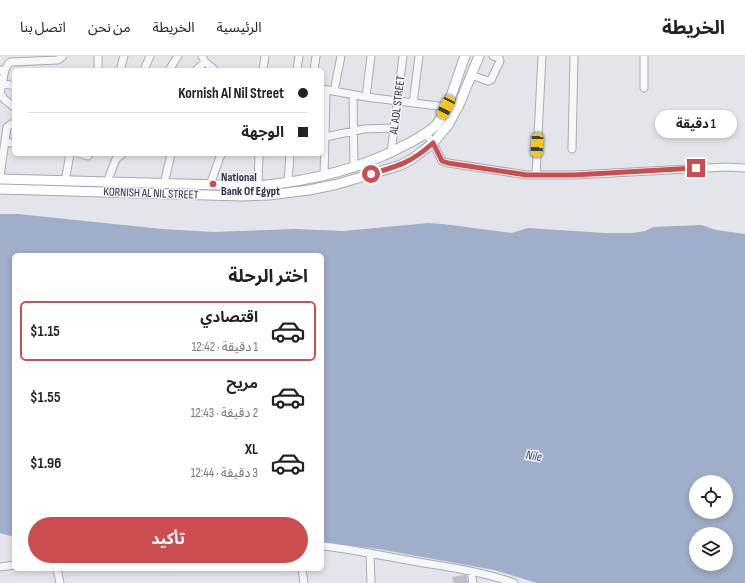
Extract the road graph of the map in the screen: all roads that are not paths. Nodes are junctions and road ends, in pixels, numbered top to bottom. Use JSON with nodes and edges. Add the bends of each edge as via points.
{"nodes":[{"id":1,"x":63,"y":56,"type":"edge"},
{"id":2,"x":98,"y":56,"type":"edge"},
{"id":3,"x":124,"y":56,"type":"edge"},
{"id":4,"x":150,"y":56,"type":"edge"},
{"id":5,"x":178,"y":56,"type":"edge"},
{"id":6,"x":265,"y":56,"type":"edge"},
{"id":7,"x":299,"y":56,"type":"edge"},
{"id":8,"x":316,"y":56,"type":"edge"},
{"id":9,"x":341,"y":56,"type":"edge"},
{"id":10,"x":371,"y":56,"type":"edge"},
{"id":11,"x":403,"y":56,"type":"edge"},
{"id":12,"x":419,"y":56,"type":"edge"},
{"id":13,"x":479,"y":56,"type":"edge"},
{"id":14,"x":493,"y":56,"type":"edge"},
{"id":15,"x":542,"y":56,"type":"edge"},
{"id":16,"x":574,"y":56,"type":"edge"},
{"id":17,"x":644,"y":56,"type":"edge"},
{"id":18,"x":464,"y":57,"type":"edge"},
{"id":19,"x":10,"y":59,"type":"edge"},
{"id":20,"x":203,"y":59,"type":"edge"},
{"id":21,"x":121,"y":67,"type":"dead end"},
{"id":22,"x":98,"y":68,"type":"edge"},
{"id":23,"x":145,"y":68,"type":"edge"},
{"id":24,"x":170,"y":68,"type":"edge"},
{"id":25,"x":197,"y":68,"type":"edge"},
{"id":26,"x":213,"y":68,"type":"edge"},
{"id":27,"x":263,"y":68,"type":"edge"},
{"id":28,"x":297,"y":68,"type":"edge"},
{"id":29,"x":314,"y":68,"type":"edge"},
{"id":30,"x":2,"y":70,"type":"edge"},
{"id":31,"x":471,"y":75,"type":"junction"},
{"id":32,"x":2,"y":82,"type":"junction"},
{"id":33,"x":12,"y":85,"type":"edge"},
{"id":34,"x":644,"y":88,"type":"dead end"},
{"id":35,"x":324,"y":90,"type":"edge"},
{"id":36,"x":334,"y":92,"type":"junction"},
{"id":37,"x":0,"y":93,"type":"edge"},
{"id":38,"x":353,"y":95,"type":"junction"},
{"id":39,"x":366,"y":97,"type":"junction"},
{"id":40,"x":397,"y":101,"type":"junction"},
{"id":41,"x":413,"y":103,"type":"junction"},
{"id":42,"x":12,"y":105,"type":"edge"},
{"id":43,"x":446,"y":107,"type":"junction"},
{"id":44,"x":12,"y":124,"type":"edge"},
{"id":45,"x":394,"y":128,"type":"junction"},
{"id":46,"x":354,"y":131,"type":"junction"},
{"id":47,"x":324,"y":134,"type":"edge"},
{"id":48,"x":426,"y":134,"type":"junction"},
{"id":49,"x":5,"y":142,"type":"junction"},
{"id":50,"x":433,"y":143,"type":"junction"},
{"id":51,"x":12,"y":144,"type":"edge"},
{"id":52,"x":572,"y":149,"type":"dead end"},
{"id":53,"x":391,"y":153,"type":"junction"},
{"id":54,"x":69,"y":156,"type":"edge"},
{"id":55,"x":120,"y":156,"type":"edge"},
{"id":56,"x":171,"y":156,"type":"edge"},
{"id":57,"x":220,"y":156,"type":"edge"},
{"id":58,"x":259,"y":156,"type":"edge"},
{"id":59,"x":290,"y":156,"type":"edge"},
{"id":60,"x":354,"y":168,"type":"junction"},
{"id":61,"x":745,"y":168,"type":"edge"},
{"id":62,"x":536,"y":175,"type":"junction"},
{"id":63,"x":0,"y":176,"type":"edge"},
{"id":64,"x":324,"y":176,"type":"junction"},
{"id":65,"x":0,"y":179,"type":"edge"},
{"id":66,"x":65,"y":181,"type":"junction"},
{"id":67,"x":107,"y":182,"type":"junction"},
{"id":68,"x":288,"y":183,"type":"junction"},
{"id":69,"x":164,"y":184,"type":"junction"},
{"id":70,"x":210,"y":185,"type":"junction"},
{"id":71,"x":258,"y":186,"type":"junction"},
{"id":72,"x":0,"y":189,"type":"edge"},
{"id":73,"x":324,"y":546,"type":"edge"},
{"id":74,"x":370,"y":553,"type":"junction"},
{"id":75,"x":12,"y":565,"type":"edge"},
{"id":76,"x":0,"y":567,"type":"edge"},
{"id":77,"x":58,"y":571,"type":"edge"},
{"id":78,"x":302,"y":571,"type":"edge"},
{"id":79,"x":471,"y":572,"type":"junction"},
{"id":80,"x":60,"y":583,"type":"edge"},
{"id":81,"x":304,"y":583,"type":"edge"},
{"id":82,"x":372,"y":583,"type":"edge"},
{"id":83,"x":473,"y":583,"type":"edge"},
{"id":84,"x":514,"y":583,"type":"edge"}],
"edges":[{"from":1,"to":19,"type":"street","via":[[58,60]]},
{"from":2,"to":22,"type":"street"},
{"from":3,"to":21,"type":"street"},
{"from":4,"to":23,"type":"street"},
{"from":5,"to":24,"type":"street"},
{"from":6,"to":27,"type":"street"},
{"from":7,"to":28,"type":"street"},
{"from":8,"to":29,"type":"street"},
{"from":9,"to":36,"type":"street"},
{"from":10,"to":39,"type":"street"},
{"from":11,"to":40,"type":"street","name":"AL ADL STREET"},
{"from":12,"to":41,"type":"street"},
{"from":13,"to":31,"type":"main road","name":"KORNISH AL NIL STREET"},
{"from":14,"to":31,"type":"street","via":[[500,61],[491,80]]},
{"from":15,"to":62,"type":"street"},
{"from":16,"to":52,"type":"street"},
{"from":17,"to":34,"type":"street"},
{"from":18,"to":43,"type":"main road","name":"KORNISH AL NIL STREET"},
{"from":19,"to":30,"type":"street"},
{"from":20,"to":25,"type":"street"},
{"from":20,"to":26,"type":"street"},
{"from":30,"to":32,"type":"street"},
{"from":31,"to":50,"type":"main road","name":"KORNISH AL NIL STREET","via":[[454,115]]},
{"from":32,"to":33,"type":"street"},
{"from":32,"to":37,"type":"street"},
{"from":35,"to":36,"type":"street"},
{"from":35,"to":47,"type":"street"},
{"from":36,"to":38,"type":"street"},
{"from":37,"to":42,"type":"street"},
{"from":38,"to":39,"type":"street"},
{"from":38,"to":46,"type":"street"},
{"from":39,"to":40,"type":"street"},
{"from":40,"to":41,"type":"street"},
{"from":40,"to":45,"type":"street","name":"AL ADL STREET"},
{"from":41,"to":43,"type":"street"},
{"from":43,"to":48,"type":"main road","name":"KORNISH AL NIL STREET","via":[[435,126]]},
{"from":44,"to":49,"type":"street","via":[[8,127]]},
{"from":45,"to":46,"type":"street"},
{"from":45,"to":53,"type":"street","name":"AL ADL STREET"},
{"from":46,"to":47,"type":"street"},
{"from":46,"to":60,"type":"street"},
{"from":47,"to":64,"type":"street"},
{"from":48,"to":50,"type":"street"},
{"from":48,"to":53,"type":"main road","name":"KORNISH AL NIL STREET"},
{"from":49,"to":51,"type":"street"},
{"from":49,"to":63,"type":"street"},
{"from":50,"to":62,"type":"street","via":[[442,161],[448,163]]},
{"from":50,"to":72,"type":"main road","name":"KORNISH AL NIL STREET","via":[[401,165],[338,184],[269,195]]},
{"from":53,"to":60,"type":"main road","name":"KORNISH AL NIL STREET"},
{"from":54,"to":66,"type":"street"},
{"from":55,"to":67,"type":"street"},
{"from":56,"to":69,"type":"street"},
{"from":57,"to":70,"type":"street"},
{"from":58,"to":71,"type":"street"},
{"from":59,"to":68,"type":"street"},
{"from":60,"to":64,"type":"main road","name":"KORNISH AL NIL STREET"},
{"from":61,"to":62,"type":"street"},
{"from":64,"to":68,"type":"main road","name":"KORNISH AL NIL STREET"},
{"from":65,"to":66,"type":"main road","name":"KORNISH AL NIL STREET"},
{"from":66,"to":67,"type":"main road","name":"KORNISH AL NIL STREET"},
{"from":67,"to":69,"type":"main road","name":"KORNISH AL NIL STREET"},
{"from":68,"to":71,"type":"main road","name":"KORNISH AL NIL STREET"},
{"from":69,"to":70,"type":"main road","name":"KORNISH AL NIL STREET"},
{"from":70,"to":71,"type":"main road","name":"KORNISH AL NIL STREET"},
{"from":73,"to":74,"type":"street"},
{"from":74,"to":79,"type":"street"},
{"from":74,"to":82,"type":"street"},
{"from":75,"to":76,"type":"street"},
{"from":77,"to":80,"type":"street"},
{"from":78,"to":81,"type":"street"},
{"from":79,"to":83,"type":"street"},
{"from":79,"to":84,"type":"street"}]}
